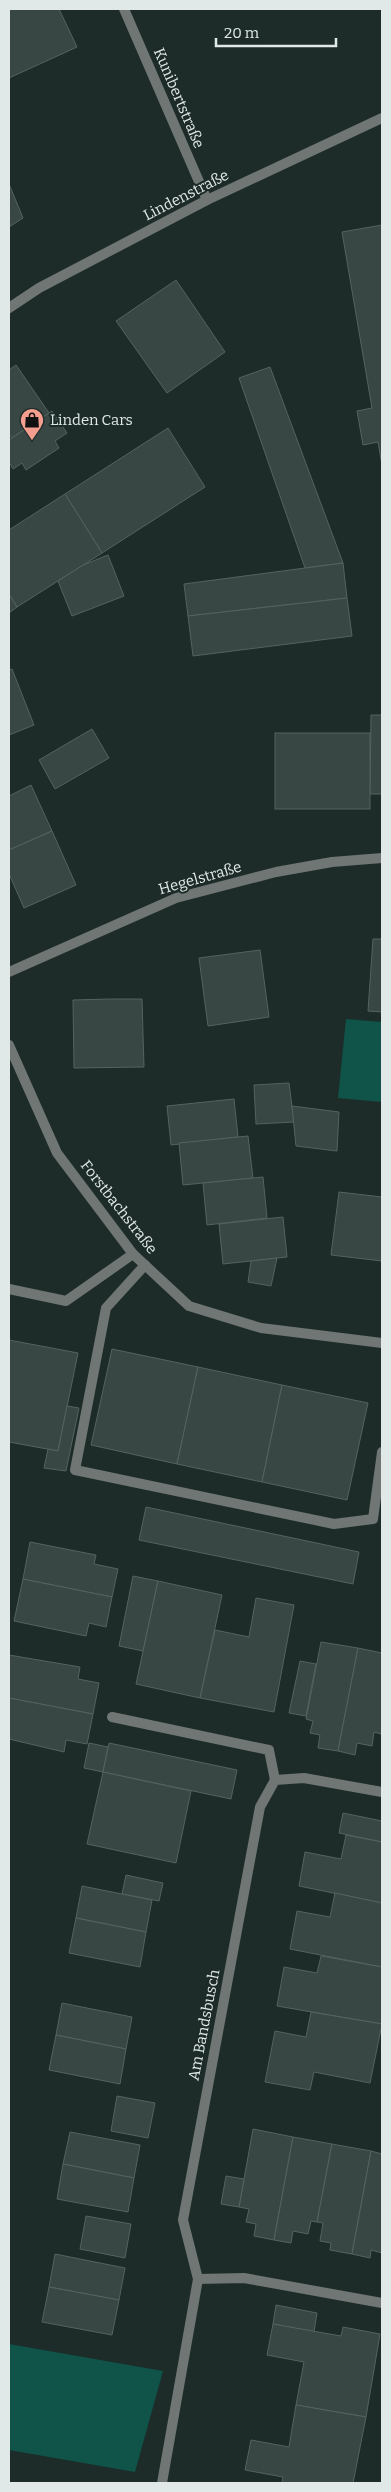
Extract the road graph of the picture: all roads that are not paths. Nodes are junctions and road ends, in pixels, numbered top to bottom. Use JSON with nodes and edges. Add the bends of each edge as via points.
{"nodes":[{"id":1,"x":124,"y":9,"type":"edge"},
{"id":2,"x":382,"y":118,"type":"edge"},
{"id":3,"x":207,"y":200,"type":"junction"},
{"id":4,"x":9,"y":308,"type":"edge"},
{"id":5,"x":382,"y":858,"type":"edge"},
{"id":6,"x":9,"y":972,"type":"edge"},
{"id":7,"x":9,"y":1045,"type":"edge"},
{"id":8,"x":133,"y":1254,"type":"junction"},
{"id":9,"x":145,"y":1266,"type":"junction"},
{"id":10,"x":9,"y":1289,"type":"edge"},
{"id":11,"x":382,"y":1344,"type":"edge"},
{"id":12,"x":382,"y":1452,"type":"edge"},
{"id":13,"x":112,"y":1717,"type":"dead end"},
{"id":14,"x":275,"y":1780,"type":"junction"},
{"id":15,"x":382,"y":1792,"type":"edge"},
{"id":16,"x":198,"y":2279,"type":"junction"},
{"id":17,"x":382,"y":2303,"type":"edge"},
{"id":18,"x":162,"y":2483,"type":"edge"}],
"edges":[{"from":1,"to":3,"type":"street","name":"Kunibertstraße"},
{"from":2,"to":3,"type":"street","name":"Lindenstraße"},
{"from":3,"to":4,"type":"street","name":"Lindenstraße","via":[[40,288]]},
{"from":5,"to":6,"type":"street","name":"Hegelstraße","via":[[332,862],[276,872],[176,898]]},
{"from":7,"to":8,"type":"street","name":"Forstbachstraße","via":[[57,1153]]},
{"from":8,"to":9,"type":"street","name":"Forstbachstraße"},
{"from":8,"to":10,"type":"street","via":[[66,1301]]},
{"from":9,"to":11,"type":"street","name":"Forstbachstraße","via":[[189,1306],[261,1328]]},
{"from":9,"to":12,"type":"street","via":[[106,1308],[75,1470],[334,1524],[372,1518]]},
{"from":13,"to":14,"type":"street","via":[[269,1750]]},
{"from":14,"to":15,"type":"street","via":[[304,1778]]},
{"from":14,"to":16,"type":"street","name":"Am Bandsbusch","via":[[260,1807],[183,2220]]},
{"from":16,"to":17,"type":"street","via":[[244,2278]]},
{"from":16,"to":18,"type":"street","name":"Am Bandsbusch"}]}
